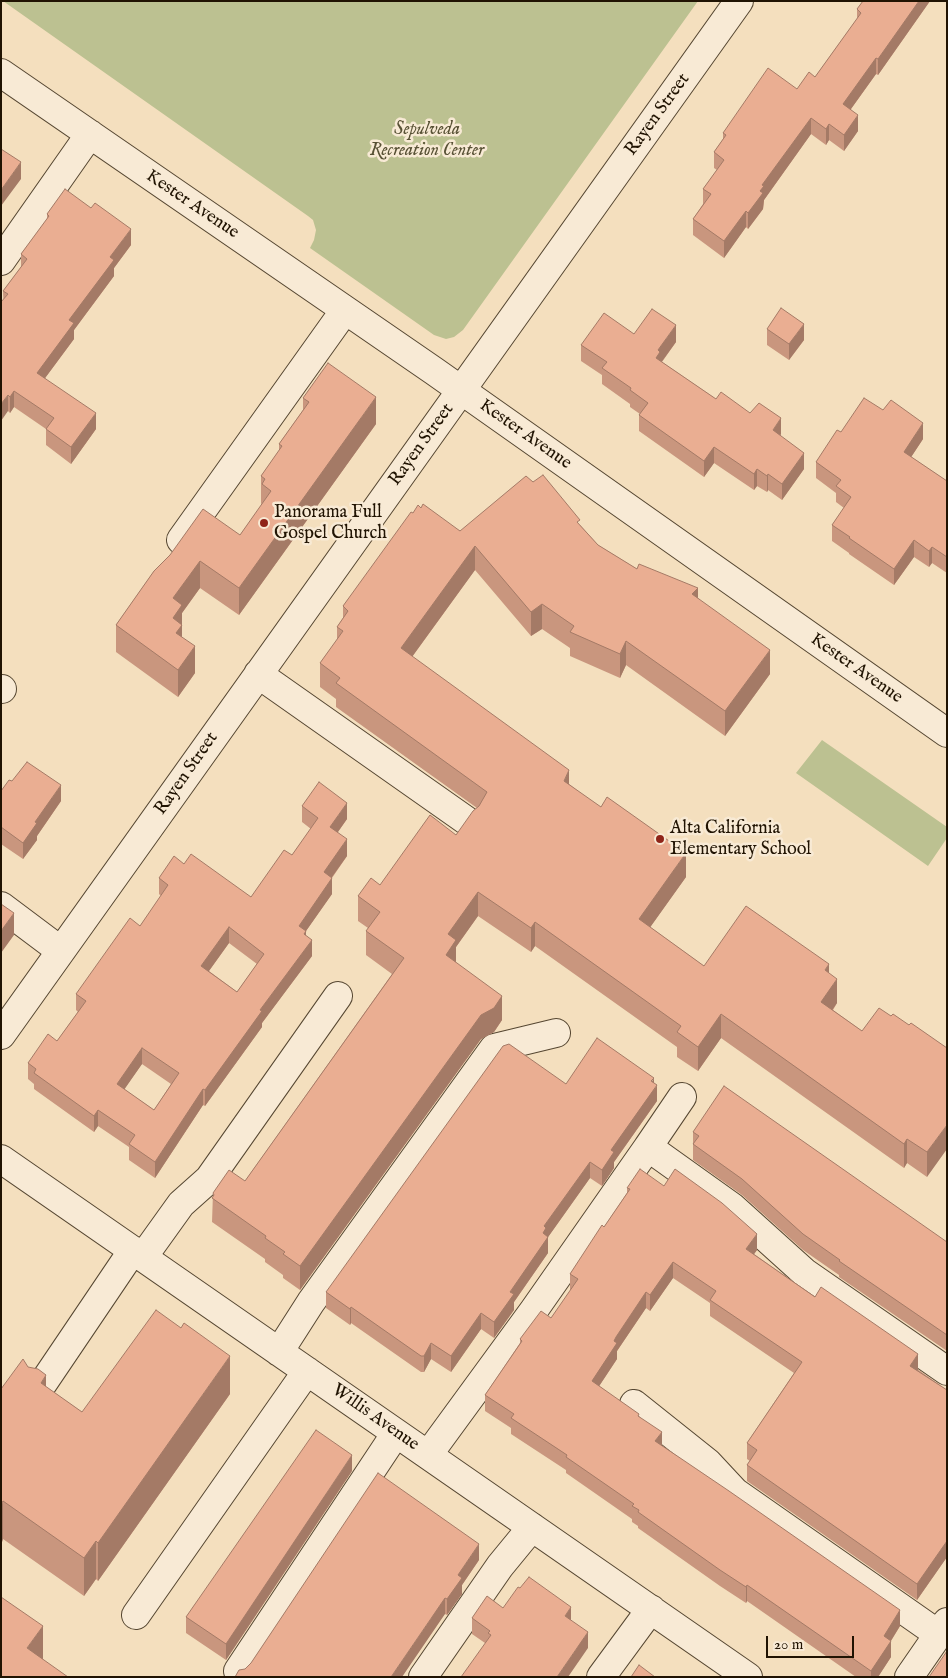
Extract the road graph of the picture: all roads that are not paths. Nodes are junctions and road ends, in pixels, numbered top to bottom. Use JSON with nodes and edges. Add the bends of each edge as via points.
{"nodes":[{"id":1,"x":739,"y":1,"type":"edge"},
{"id":2,"x":1,"y":74,"type":"edge"},
{"id":3,"x":90,"y":134,"type":"junction"},
{"id":4,"x":1,"y":261,"type":"edge"},
{"id":5,"x":345,"y":310,"type":"junction"},
{"id":6,"x":461,"y":390,"type":"junction"},
{"id":7,"x":168,"y":557,"type":"edge"},
{"id":8,"x":258,"y":674,"type":"junction"},
{"id":9,"x":947,"y":733,"type":"edge"},
{"id":10,"x":467,"y":821,"type":"edge"},
{"id":11,"x":1,"y":906,"type":"edge"},
{"id":12,"x":61,"y":951,"type":"junction"},
{"id":13,"x":338,"y":996,"type":"dead end"},
{"id":14,"x":556,"y":1033,"type":"dead end"},
{"id":15,"x":1,"y":1035,"type":"edge"},
{"id":16,"x":682,"y":1097,"type":"dead end"},
{"id":17,"x":648,"y":1147,"type":"junction"},
{"id":18,"x":1,"y":1159,"type":"edge"},
{"id":19,"x":138,"y":1254,"type":"junction"},
{"id":20,"x":279,"y":1352,"type":"junction"},
{"id":21,"x":307,"y":1371,"type":"junction"},
{"id":22,"x":947,"y":1371,"type":"edge"},
{"id":23,"x":37,"y":1392,"type":"edge"},
{"id":24,"x":634,"y":1404,"type":"dead end"},
{"id":25,"x":396,"y":1433,"type":"junction"},
{"id":26,"x":428,"y":1455,"type":"junction"},
{"id":27,"x":532,"y":1527,"type":"junction"},
{"id":28,"x":651,"y":1609,"type":"junction"},
{"id":29,"x":136,"y":1615,"type":"dead end"},
{"id":30,"x":943,"y":1628,"type":"edge"},
{"id":31,"x":238,"y":1671,"type":"edge"},
{"id":32,"x":423,"y":1677,"type":"edge"},
{"id":33,"x":601,"y":1677,"type":"edge"},
{"id":34,"x":748,"y":1677,"type":"edge"},
{"id":35,"x":909,"y":1677,"type":"edge"}],
"edges":[{"from":1,"to":6,"type":"street","name":"Rayen Street"},
{"from":2,"to":3,"type":"street","name":"Kester Avenue"},
{"from":3,"to":4,"type":"street"},
{"from":3,"to":5,"type":"street","name":"Kester Avenue"},
{"from":5,"to":6,"type":"street","name":"Kester Avenue"},
{"from":5,"to":7,"type":"street"},
{"from":6,"to":8,"type":"street","name":"Rayen Street"},
{"from":6,"to":9,"type":"street","name":"Kester Avenue"},
{"from":8,"to":10,"type":"street"},
{"from":8,"to":12,"type":"street","name":"Rayen Street"},
{"from":11,"to":12,"type":"street"},
{"from":12,"to":15,"type":"street","name":"Rayen Street"},
{"from":13,"to":19,"type":"street","via":[[210,1179],[181,1204]]},
{"from":14,"to":20,"type":"street","via":[[494,1048],[310,1302]]},
{"from":16,"to":17,"type":"street"},
{"from":17,"to":22,"type":"street","via":[[732,1207],[804,1272]]},
{"from":17,"to":26,"type":"street"},
{"from":18,"to":19,"type":"street","name":"Willis Avenue"},
{"from":19,"to":20,"type":"street","name":"Willis Avenue"},
{"from":19,"to":23,"type":"street"},
{"from":20,"to":21,"type":"street","name":"Willis Avenue"},
{"from":21,"to":25,"type":"street","name":"Willis Avenue"},
{"from":21,"to":29,"type":"street"},
{"from":24,"to":30,"type":"street","via":[[708,1463],[735,1492]]},
{"from":25,"to":26,"type":"street","name":"Willis Avenue"},
{"from":25,"to":31,"type":"street"},
{"from":26,"to":27,"type":"street","name":"Willis Avenue"},
{"from":27,"to":28,"type":"street","name":"Willis Avenue"},
{"from":27,"to":32,"type":"street","via":[[500,1566]]},
{"from":28,"to":33,"type":"street"},
{"from":28,"to":34,"type":"street","name":"Willis Avenue"},
{"from":30,"to":35,"type":"street"}]}
